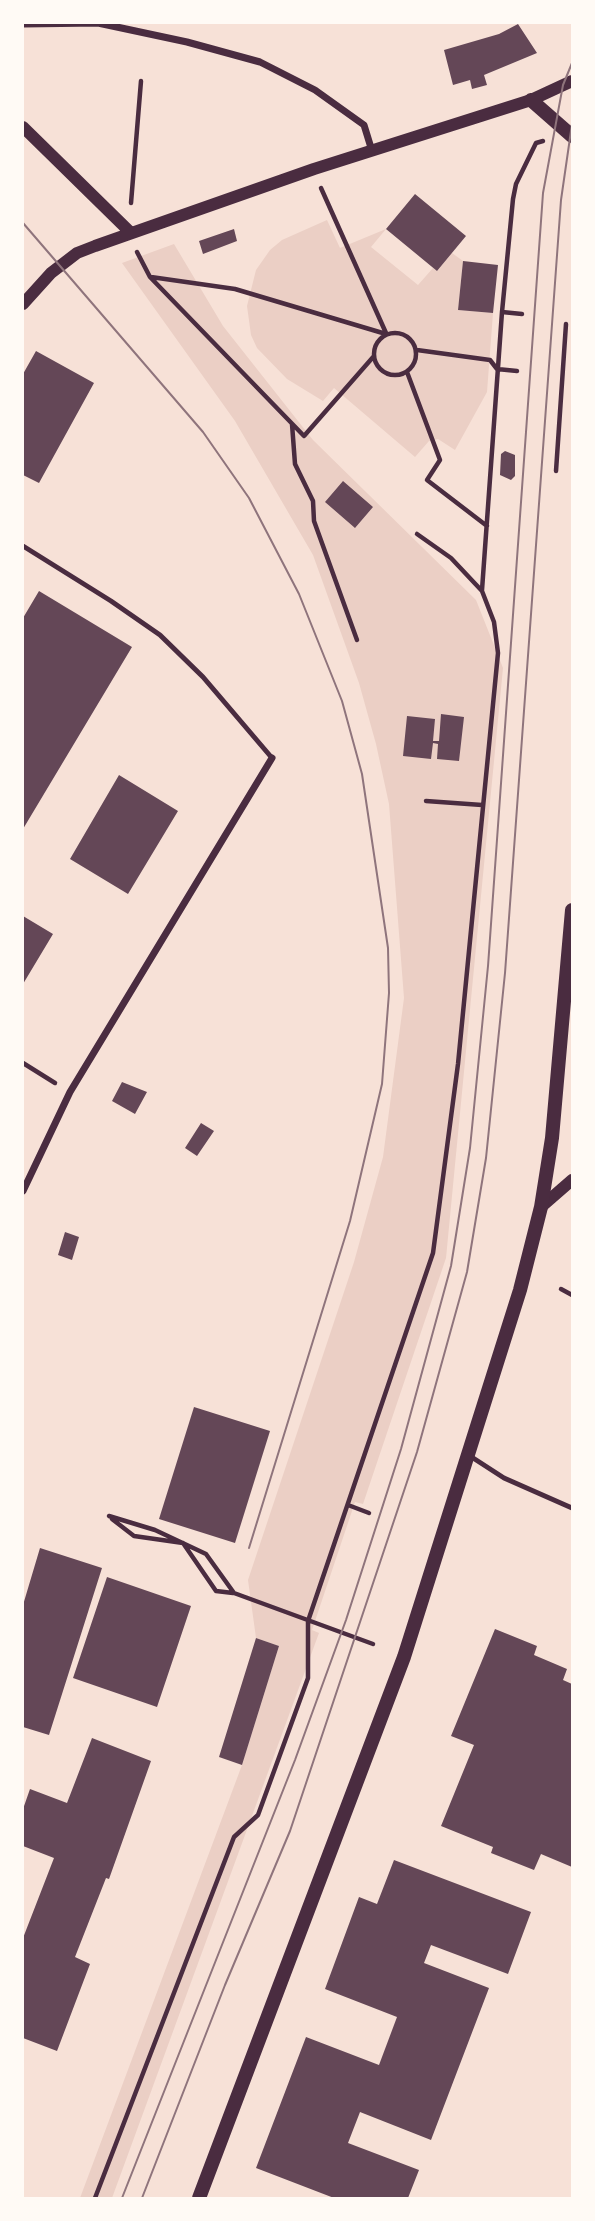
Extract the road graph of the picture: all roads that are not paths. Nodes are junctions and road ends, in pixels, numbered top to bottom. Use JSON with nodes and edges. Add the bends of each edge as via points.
{"nodes":[{"id":1,"x":23,"y":24,"type":"edge"},
{"id":2,"x":572,"y":81,"type":"edge"},
{"id":3,"x":531,"y":100,"type":"junction"},
{"id":4,"x":23,"y":127,"type":"edge"},
{"id":5,"x":571,"y":135,"type":"edge"},
{"id":6,"x":372,"y":151,"type":"junction"},
{"id":7,"x":130,"y":232,"type":"junction"},
{"id":8,"x":23,"y":304,"type":"edge"},
{"id":9,"x":23,"y":546,"type":"edge"},
{"id":10,"x":272,"y":758,"type":"joint"},
{"id":11,"x":572,"y":910,"type":"edge"},
{"id":12,"x":570,"y":979,"type":"edge"},
{"id":13,"x":568,"y":1024,"type":"edge"},
{"id":14,"x":572,"y":1180,"type":"edge"},
{"id":15,"x":23,"y":1191,"type":"edge"},
{"id":16,"x":541,"y":1207,"type":"junction"},
{"id":17,"x":470,"y":1456,"type":"junction"},
{"id":18,"x":572,"y":1508,"type":"edge"},
{"id":19,"x":199,"y":2198,"type":"edge"}],
"edges":[{"from":1,"to":6,"type":"street","via":[[98,23],[261,62],[315,90],[364,125]]},
{"from":2,"to":3,"type":"street"},
{"from":3,"to":5,"type":"main road"},
{"from":3,"to":6,"type":"street"},
{"from":4,"to":7,"type":"street"},
{"from":6,"to":7,"type":"street"},
{"from":7,"to":8,"type":"street","via":[[77,253],[51,272]]},
{"from":9,"to":10,"type":"lane","via":[[160,635],[203,677]]},
{"from":10,"to":15,"type":"street","via":[[70,1092]]},
{"from":11,"to":12,"type":"main road"},
{"from":12,"to":13,"type":"main road"},
{"from":13,"to":16,"type":"main road"},
{"from":14,"to":16,"type":"street"},
{"from":16,"to":17,"type":"main road"},
{"from":17,"to":18,"type":"lane","via":[[504,1478]]},
{"from":17,"to":19,"type":"main road","via":[[404,1657]]}]}
